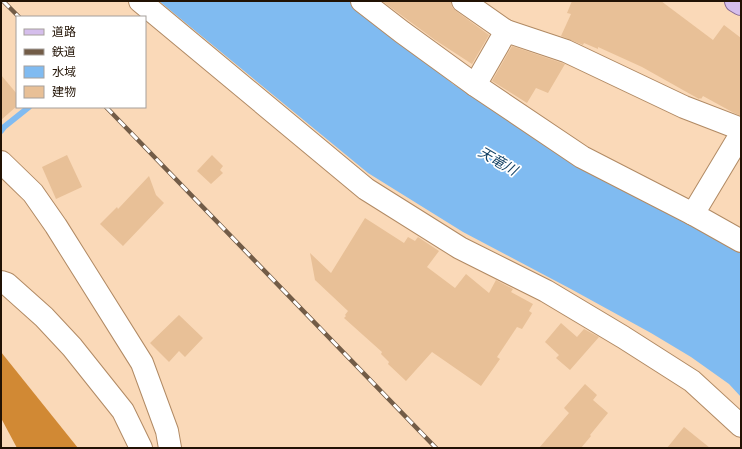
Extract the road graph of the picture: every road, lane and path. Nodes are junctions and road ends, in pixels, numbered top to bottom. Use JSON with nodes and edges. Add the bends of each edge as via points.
{"nodes":[{"id":1,"x":140,"y":1,"type":"edge"},
{"id":2,"x":362,"y":1,"type":"edge"},
{"id":3,"x":463,"y":1,"type":"edge"},
{"id":4,"x":736,"y":1,"type":"edge"},
{"id":5,"x":741,"y":4,"type":"edge"},
{"id":6,"x":506,"y":31,"type":"junction"},
{"id":7,"x":475,"y":85,"type":"junction"},
{"id":8,"x":741,"y":129,"type":"edge"},
{"id":9,"x":741,"y":134,"type":"edge"},
{"id":10,"x":1,"y":162,"type":"edge"},
{"id":11,"x":693,"y":214,"type":"junction"},
{"id":12,"x":741,"y":241,"type":"edge"},
{"id":13,"x":1,"y":282,"type":"edge"},
{"id":14,"x":741,"y":426,"type":"edge"},
{"id":15,"x":141,"y":448,"type":"edge"},
{"id":16,"x":170,"y":448,"type":"edge"}],
"edges":[{"from":1,"to":14,"type":"street","via":[[366,188],[460,248],[546,291],[623,337],[692,381]]},
{"from":2,"to":7,"type":"street"},
{"from":3,"to":6,"type":"street"},
{"from":4,"to":5,"type":"main road"},
{"from":6,"to":7,"type":"street"},
{"from":6,"to":8,"type":"street","via":[[566,51],[684,107]]},
{"from":7,"to":11,"type":"street","via":[[582,157]]},
{"from":9,"to":11,"type":"street"},
{"from":10,"to":16,"type":"street","via":[[33,193],[142,364],[167,431]]},
{"from":11,"to":12,"type":"street"},
{"from":13,"to":15,"type":"street","via":[[8,284],[72,347],[123,411]]}]}
